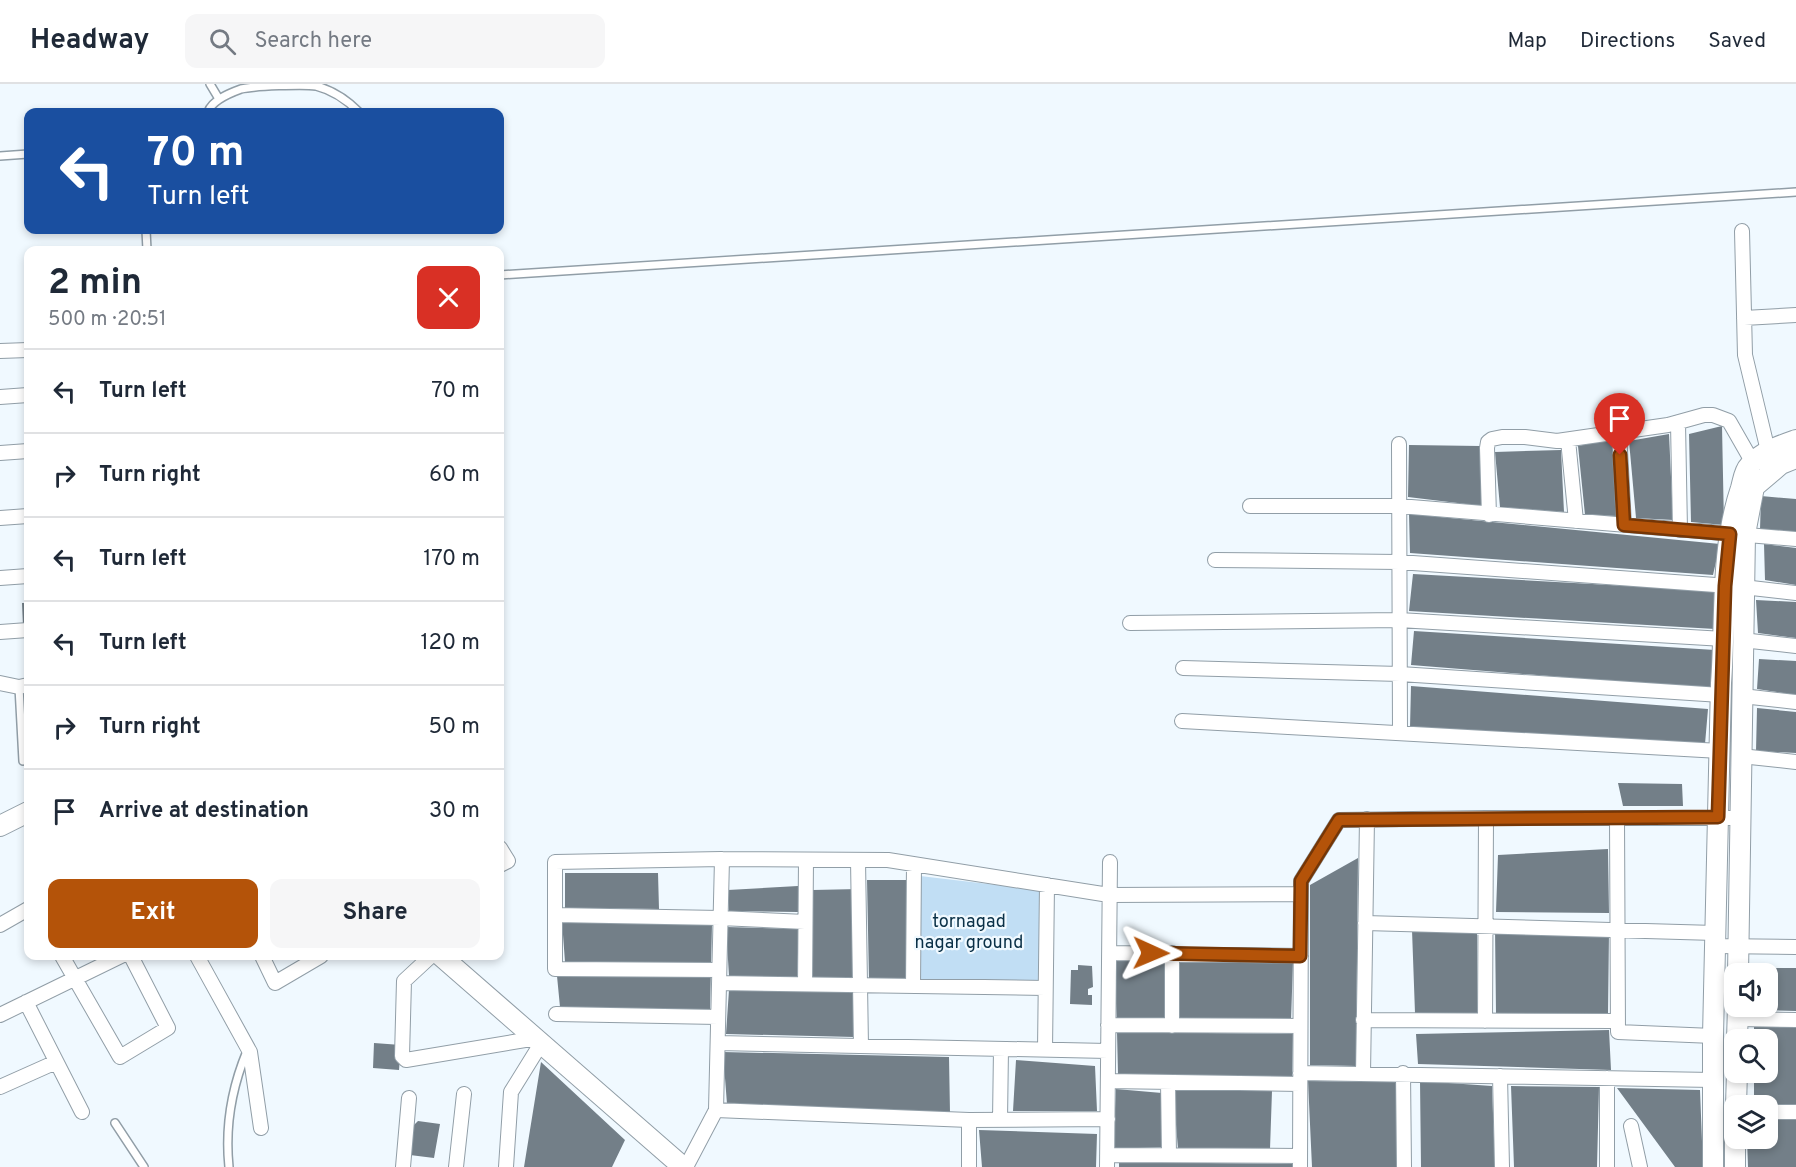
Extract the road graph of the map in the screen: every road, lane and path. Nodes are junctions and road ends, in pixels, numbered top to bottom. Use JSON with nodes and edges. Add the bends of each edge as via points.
{"nodes":[{"id":1,"x":210,"y":84,"type":"edge"},
{"id":2,"x":219,"y":99,"type":"junction"},
{"id":3,"x":209,"y":108,"type":"edge"},
{"id":4,"x":355,"y":108,"type":"edge"},
{"id":5,"x":24,"y":154,"type":"edge"},
{"id":6,"x":0,"y":156,"type":"edge"},
{"id":7,"x":1796,"y":192,"type":"edge"},
{"id":8,"x":1742,"y":231,"type":"dead end"},
{"id":9,"x":504,"y":275,"type":"edge"},
{"id":10,"x":1796,"y":315,"type":"edge"},
{"id":11,"x":1744,"y":318,"type":"junction"},
{"id":12,"x":24,"y":350,"type":"edge"},
{"id":13,"x":0,"y":351,"type":"edge"},
{"id":14,"x":24,"y":395,"type":"edge"},
{"id":15,"x":0,"y":397,"type":"edge"},
{"id":16,"x":1678,"y":423,"type":"junction"},
{"id":17,"x":1619,"y":432,"type":"junction"},
{"id":18,"x":1568,"y":440,"type":"junction"},
{"id":19,"x":1796,"y":440,"type":"edge"},
{"id":20,"x":1399,"y":444,"type":"dead end"},
{"id":21,"x":24,"y":451,"type":"edge"},
{"id":22,"x":0,"y":453,"type":"edge"},
{"id":23,"x":1761,"y":457,"type":"junction"},
{"id":24,"x":1796,"y":458,"type":"edge"},
{"id":25,"x":1250,"y":506,"type":"dead end"},
{"id":26,"x":1399,"y":506,"type":"junction"},
{"id":27,"x":1490,"y":515,"type":"junction"},
{"id":28,"x":24,"y":516,"type":"edge"},
{"id":29,"x":0,"y":518,"type":"edge"},
{"id":30,"x":1576,"y":521,"type":"junction"},
{"id":31,"x":1624,"y":525,"type":"junction"},
{"id":32,"x":1680,"y":530,"type":"junction"},
{"id":33,"x":1738,"y":534,"type":"junction"},
{"id":34,"x":1796,"y":539,"type":"edge"},
{"id":35,"x":1215,"y":560,"type":"dead end"},
{"id":36,"x":1399,"y":562,"type":"junction"},
{"id":37,"x":24,"y":576,"type":"edge"},
{"id":38,"x":0,"y":578,"type":"edge"},
{"id":39,"x":1734,"y":586,"type":"junction"},
{"id":40,"x":1796,"y":593,"type":"edge"},
{"id":41,"x":1399,"y":620,"type":"junction"},
{"id":42,"x":1130,"y":622,"type":"dead end"},
{"id":43,"x":24,"y":630,"type":"edge"},
{"id":44,"x":0,"y":632,"type":"edge"},
{"id":45,"x":1733,"y":639,"type":"junction"},
{"id":46,"x":1796,"y":646,"type":"edge"},
{"id":47,"x":1183,"y":668,"type":"dead end"},
{"id":48,"x":1400,"y":674,"type":"junction"},
{"id":49,"x":0,"y":683,"type":"edge"},
{"id":50,"x":24,"y":686,"type":"edge"},
{"id":51,"x":1721,"y":695,"type":"junction"},
{"id":52,"x":1742,"y":696,"type":"junction"},
{"id":53,"x":1796,"y":702,"type":"edge"},
{"id":54,"x":1182,"y":721,"type":"dead end"},
{"id":55,"x":1400,"y":733,"type":"junction"},
{"id":56,"x":1720,"y":751,"type":"junction"},
{"id":57,"x":1741,"y":756,"type":"junction"},
{"id":58,"x":23,"y":761,"type":"dead end"},
{"id":59,"x":1796,"y":762,"type":"edge"},
{"id":60,"x":24,"y":814,"type":"edge"},
{"id":61,"x":1718,"y":817,"type":"junction"},
{"id":62,"x":1486,"y":818,"type":"junction"},
{"id":63,"x":1617,"y":818,"type":"junction"},
{"id":64,"x":1740,"y":818,"type":"junction"},
{"id":65,"x":1367,"y":819,"type":"junction"},
{"id":66,"x":0,"y":826,"type":"edge"},
{"id":67,"x":722,"y":859,"type":"junction"},
{"id":68,"x":806,"y":860,"type":"junction"},
{"id":69,"x":858,"y":860,"type":"junction"},
{"id":70,"x":1110,"y":862,"type":"dead end"},
{"id":71,"x":914,"y":864,"type":"junction"},
{"id":72,"x":1047,"y":885,"type":"junction"},
{"id":73,"x":1301,"y":894,"type":"junction"},
{"id":74,"x":1109,"y":895,"type":"junction"},
{"id":75,"x":24,"y":911,"type":"edge"},
{"id":76,"x":555,"y":915,"type":"junction"},
{"id":77,"x":720,"y":918,"type":"junction"},
{"id":78,"x":805,"y":922,"type":"junction"},
{"id":79,"x":1365,"y":923,"type":"junction"},
{"id":80,"x":0,"y":925,"type":"edge"},
{"id":81,"x":1486,"y":925,"type":"junction"},
{"id":82,"x":1617,"y":929,"type":"junction"},
{"id":83,"x":1715,"y":940,"type":"junction"},
{"id":84,"x":1738,"y":947,"type":"junction"},
{"id":85,"x":1796,"y":947,"type":"edge"},
{"id":86,"x":1109,"y":953,"type":"junction"},
{"id":87,"x":1172,"y":953,"type":"junction"},
{"id":88,"x":1300,"y":956,"type":"junction"},
{"id":89,"x":64,"y":960,"type":"edge"},
{"id":90,"x":113,"y":960,"type":"edge"},
{"id":91,"x":133,"y":960,"type":"edge"},
{"id":92,"x":199,"y":960,"type":"edge"},
{"id":93,"x":263,"y":960,"type":"edge"},
{"id":94,"x":314,"y":960,"type":"edge"},
{"id":95,"x":427,"y":960,"type":"edge"},
{"id":96,"x":446,"y":960,"type":"edge"},
{"id":97,"x":1738,"y":963,"type":"edge"},
{"id":98,"x":719,"y":976,"type":"junction"},
{"id":99,"x":74,"y":979,"type":"junction"},
{"id":100,"x":805,"y":984,"type":"junction"},
{"id":101,"x":860,"y":985,"type":"junction"},
{"id":102,"x":913,"y":986,"type":"junction"},
{"id":103,"x":1045,"y":988,"type":"junction"},
{"id":104,"x":26,"y":1002,"type":"junction"},
{"id":105,"x":556,"y":1014,"type":"dead end"},
{"id":106,"x":0,"y":1015,"type":"edge"},
{"id":107,"x":718,"y":1017,"type":"junction"},
{"id":108,"x":1771,"y":1017,"type":"edge"},
{"id":109,"x":1364,"y":1020,"type":"junction"},
{"id":110,"x":1796,"y":1020,"type":"edge"},
{"id":111,"x":1485,"y":1021,"type":"junction"},
{"id":112,"x":1617,"y":1022,"type":"junction"},
{"id":113,"x":1108,"y":1025,"type":"junction"},
{"id":114,"x":1172,"y":1026,"type":"junction"},
{"id":115,"x":1300,"y":1026,"type":"junction"},
{"id":116,"x":1713,"y":1036,"type":"junction"},
{"id":117,"x":539,"y":1040,"type":"junction"},
{"id":118,"x":718,"y":1043,"type":"junction"},
{"id":119,"x":861,"y":1046,"type":"junction"},
{"id":120,"x":248,"y":1048,"type":"junction"},
{"id":121,"x":1001,"y":1049,"type":"junction"},
{"id":122,"x":1045,"y":1050,"type":"junction"},
{"id":123,"x":1108,"y":1051,"type":"junction"},
{"id":124,"x":57,"y":1062,"type":"junction"},
{"id":125,"x":1403,"y":1073,"type":"junction"},
{"id":126,"x":1363,"y":1074,"type":"junction"},
{"id":127,"x":1500,"y":1076,"type":"junction"},
{"id":128,"x":1300,"y":1078,"type":"junction"},
{"id":129,"x":1607,"y":1078,"type":"junction"},
{"id":130,"x":1713,"y":1080,"type":"junction"},
{"id":131,"x":1108,"y":1081,"type":"junction"},
{"id":132,"x":1168,"y":1082,"type":"junction"},
{"id":133,"x":0,"y":1087,"type":"edge"},
{"id":134,"x":464,"y":1094,"type":"dead end"},
{"id":135,"x":409,"y":1098,"type":"dead end"},
{"id":136,"x":716,"y":1110,"type":"junction"},
{"id":137,"x":82,"y":1112,"type":"dead end"},
{"id":138,"x":1778,"y":1112,"type":"edge"},
{"id":139,"x":1796,"y":1112,"type":"edge"},
{"id":140,"x":1108,"y":1119,"type":"junction"},
{"id":141,"x":969,"y":1120,"type":"junction"},
{"id":142,"x":1000,"y":1120,"type":"junction"},
{"id":143,"x":115,"y":1123,"type":"dead end"},
{"id":144,"x":1631,"y":1126,"type":"dead end"},
{"id":145,"x":261,"y":1128,"type":"dead end"},
{"id":146,"x":1736,"y":1149,"type":"edge"},
{"id":147,"x":1169,"y":1155,"type":"junction"},
{"id":148,"x":1107,"y":1161,"type":"edge"},
{"id":149,"x":1300,"y":1162,"type":"edge"},
{"id":150,"x":144,"y":1167,"type":"edge"},
{"id":151,"x":229,"y":1167,"type":"edge"},
{"id":152,"x":403,"y":1167,"type":"edge"},
{"id":153,"x":456,"y":1167,"type":"edge"},
{"id":154,"x":506,"y":1167,"type":"edge"},
{"id":155,"x":685,"y":1167,"type":"edge"},
{"id":156,"x":969,"y":1167,"type":"edge"},
{"id":157,"x":1404,"y":1167,"type":"edge"},
{"id":158,"x":1502,"y":1167,"type":"edge"},
{"id":159,"x":1606,"y":1167,"type":"edge"},
{"id":160,"x":1640,"y":1167,"type":"edge"},
{"id":161,"x":1713,"y":1167,"type":"edge"},
{"id":162,"x":1735,"y":1167,"type":"edge"}],
"edges":[{"from":1,"to":2,"type":"lane"},
{"from":2,"to":3,"type":"lane"},
{"from":2,"to":4,"type":"lane","via":[[242,89],[316,85]]},
{"from":5,"to":6,"type":"lane"},
{"from":7,"to":9,"type":"lane"},
{"from":8,"to":11,"type":"street"},
{"from":10,"to":11,"type":"street"},
{"from":11,"to":23,"type":"street","via":[[1745,355]]},
{"from":12,"to":13,"type":"street"},
{"from":14,"to":15,"type":"street"},
{"from":16,"to":17,"type":"street"},
{"from":16,"to":23,"type":"street","via":[[1704,415],[1722,417]]},
{"from":16,"to":32,"type":"street"},
{"from":17,"to":18,"type":"street"},
{"from":17,"to":31,"type":"street"},
{"from":18,"to":27,"type":"street","via":[[1502,436],[1488,442]]},
{"from":18,"to":30,"type":"street"},
{"from":19,"to":23,"type":"street"},
{"from":20,"to":26,"type":"street"},
{"from":21,"to":22,"type":"street"},
{"from":23,"to":33,"type":"street","via":[[1748,467],[1733,510]]},
{"from":24,"to":33,"type":"street","via":[[1780,464],[1754,487]]},
{"from":25,"to":26,"type":"street"},
{"from":26,"to":27,"type":"street"},
{"from":26,"to":36,"type":"street"},
{"from":27,"to":30,"type":"street"},
{"from":28,"to":29,"type":"street"},
{"from":30,"to":31,"type":"street"},
{"from":31,"to":32,"type":"street"},
{"from":32,"to":33,"type":"street"},
{"from":33,"to":34,"type":"street"},
{"from":33,"to":39,"type":"street"},
{"from":35,"to":36,"type":"street"},
{"from":36,"to":39,"type":"street"},
{"from":36,"to":41,"type":"street"},
{"from":37,"to":38,"type":"street"},
{"from":39,"to":40,"type":"street"},
{"from":39,"to":45,"type":"street"},
{"from":41,"to":42,"type":"street"},
{"from":41,"to":45,"type":"street"},
{"from":41,"to":48,"type":"street"},
{"from":43,"to":44,"type":"street"},
{"from":45,"to":46,"type":"street"},
{"from":45,"to":51,"type":"street"},
{"from":45,"to":52,"type":"street"},
{"from":47,"to":48,"type":"street"},
{"from":48,"to":51,"type":"street"},
{"from":48,"to":55,"type":"street"},
{"from":49,"to":50,"type":"street"},
{"from":50,"to":58,"type":"lane"},
{"from":51,"to":56,"type":"street"},
{"from":52,"to":53,"type":"street"},
{"from":52,"to":57,"type":"street"},
{"from":54,"to":55,"type":"street"},
{"from":55,"to":56,"type":"street"},
{"from":56,"to":61,"type":"street"},
{"from":57,"to":59,"type":"street"},
{"from":57,"to":64,"type":"street"},
{"from":60,"to":66,"type":"street"},
{"from":61,"to":63,"type":"street"},
{"from":61,"to":64,"type":"street"},
{"from":61,"to":83,"type":"street"},
{"from":62,"to":63,"type":"street"},
{"from":62,"to":65,"type":"street"},
{"from":62,"to":81,"type":"street"},
{"from":63,"to":82,"type":"street"},
{"from":64,"to":84,"type":"street"},
{"from":65,"to":73,"type":"street","via":[[1339,820],[1301,881]]},
{"from":65,"to":79,"type":"street"},
{"from":67,"to":68,"type":"street"},
{"from":67,"to":76,"type":"street","via":[[555,862]]},
{"from":67,"to":77,"type":"street"},
{"from":68,"to":69,"type":"street"},
{"from":68,"to":78,"type":"street"},
{"from":69,"to":71,"type":"street"},
{"from":69,"to":101,"type":"street"},
{"from":70,"to":74,"type":"street"},
{"from":71,"to":72,"type":"street"},
{"from":71,"to":102,"type":"street"},
{"from":72,"to":74,"type":"street"},
{"from":72,"to":103,"type":"street"},
{"from":73,"to":74,"type":"street"},
{"from":73,"to":88,"type":"street"},
{"from":74,"to":86,"type":"street"},
{"from":75,"to":80,"type":"street"},
{"from":76,"to":77,"type":"street"},
{"from":76,"to":98,"type":"street","via":[[555,969]]},
{"from":77,"to":78,"type":"street"},
{"from":77,"to":98,"type":"street"},
{"from":78,"to":100,"type":"street"},
{"from":79,"to":81,"type":"street"},
{"from":79,"to":109,"type":"street"},
{"from":81,"to":82,"type":"street"},
{"from":81,"to":111,"type":"street"},
{"from":82,"to":83,"type":"street"},
{"from":82,"to":112,"type":"street"},
{"from":83,"to":84,"type":"street"},
{"from":83,"to":116,"type":"street"},
{"from":84,"to":85,"type":"street"},
{"from":84,"to":97,"type":"street"},
{"from":86,"to":87,"type":"street"},
{"from":86,"to":113,"type":"street"},
{"from":87,"to":88,"type":"street"},
{"from":87,"to":114,"type":"street"},
{"from":88,"to":115,"type":"street"},
{"from":89,"to":99,"type":"street"},
{"from":90,"to":99,"type":"street"},
{"from":91,"to":99,"type":"street","via":[[168,1028],[120,1058]]},
{"from":92,"to":120,"type":"street"},
{"from":93,"to":94,"type":"street","via":[[275,983]]},
{"from":95,"to":117,"type":"street","via":[[404,981],[402,1056],[406,1060]]},
{"from":96,"to":117,"type":"street"},
{"from":98,"to":100,"type":"street"},
{"from":98,"to":107,"type":"street"},
{"from":99,"to":104,"type":"street"},
{"from":100,"to":101,"type":"street"},
{"from":101,"to":102,"type":"street"},
{"from":101,"to":119,"type":"street"},
{"from":102,"to":103,"type":"street"},
{"from":103,"to":122,"type":"street"},
{"from":104,"to":106,"type":"street"},
{"from":104,"to":124,"type":"street"},
{"from":105,"to":107,"type":"street"},
{"from":107,"to":118,"type":"street"},
{"from":108,"to":110,"type":"street"},
{"from":109,"to":111,"type":"street"},
{"from":109,"to":126,"type":"street"},
{"from":111,"to":112,"type":"street"},
{"from":112,"to":116,"type":"street","via":[[1620,1034]]},
{"from":113,"to":114,"type":"street"},
{"from":113,"to":123,"type":"street"},
{"from":114,"to":115,"type":"street"},
{"from":115,"to":128,"type":"street"},
{"from":116,"to":130,"type":"street"},
{"from":117,"to":154,"type":"street","via":[[511,1092]]},
{"from":117,"to":155,"type":"street"},
{"from":118,"to":119,"type":"street"},
{"from":118,"to":136,"type":"street"},
{"from":119,"to":121,"type":"street"},
{"from":120,"to":145,"type":"street"},
{"from":120,"to":151,"type":"lane","via":[[227,1128]]},
{"from":121,"to":122,"type":"street"},
{"from":121,"to":142,"type":"street"},
{"from":122,"to":123,"type":"street"},
{"from":123,"to":131,"type":"street"},
{"from":124,"to":133,"type":"street"},
{"from":124,"to":137,"type":"street"},
{"from":125,"to":126,"type":"street"},
{"from":125,"to":127,"type":"street"},
{"from":125,"to":157,"type":"street"},
{"from":126,"to":128,"type":"street"},
{"from":127,"to":129,"type":"street"},
{"from":127,"to":158,"type":"street"},
{"from":128,"to":132,"type":"street"},
{"from":128,"to":149,"type":"street"},
{"from":129,"to":130,"type":"street"},
{"from":129,"to":159,"type":"street"},
{"from":130,"to":161,"type":"street"},
{"from":131,"to":132,"type":"street"},
{"from":131,"to":140,"type":"street"},
{"from":132,"to":147,"type":"street"},
{"from":134,"to":153,"type":"street"},
{"from":135,"to":152,"type":"street"},
{"from":136,"to":141,"type":"street"},
{"from":136,"to":155,"type":"street"},
{"from":138,"to":139,"type":"street"},
{"from":140,"to":142,"type":"street"},
{"from":140,"to":148,"type":"street"},
{"from":141,"to":142,"type":"street"},
{"from":141,"to":156,"type":"street"},
{"from":143,"to":150,"type":"lane"},
{"from":144,"to":160,"type":"street"},
{"from":146,"to":162,"type":"street"},
{"from":147,"to":148,"type":"street"},
{"from":147,"to":149,"type":"street"}]}
